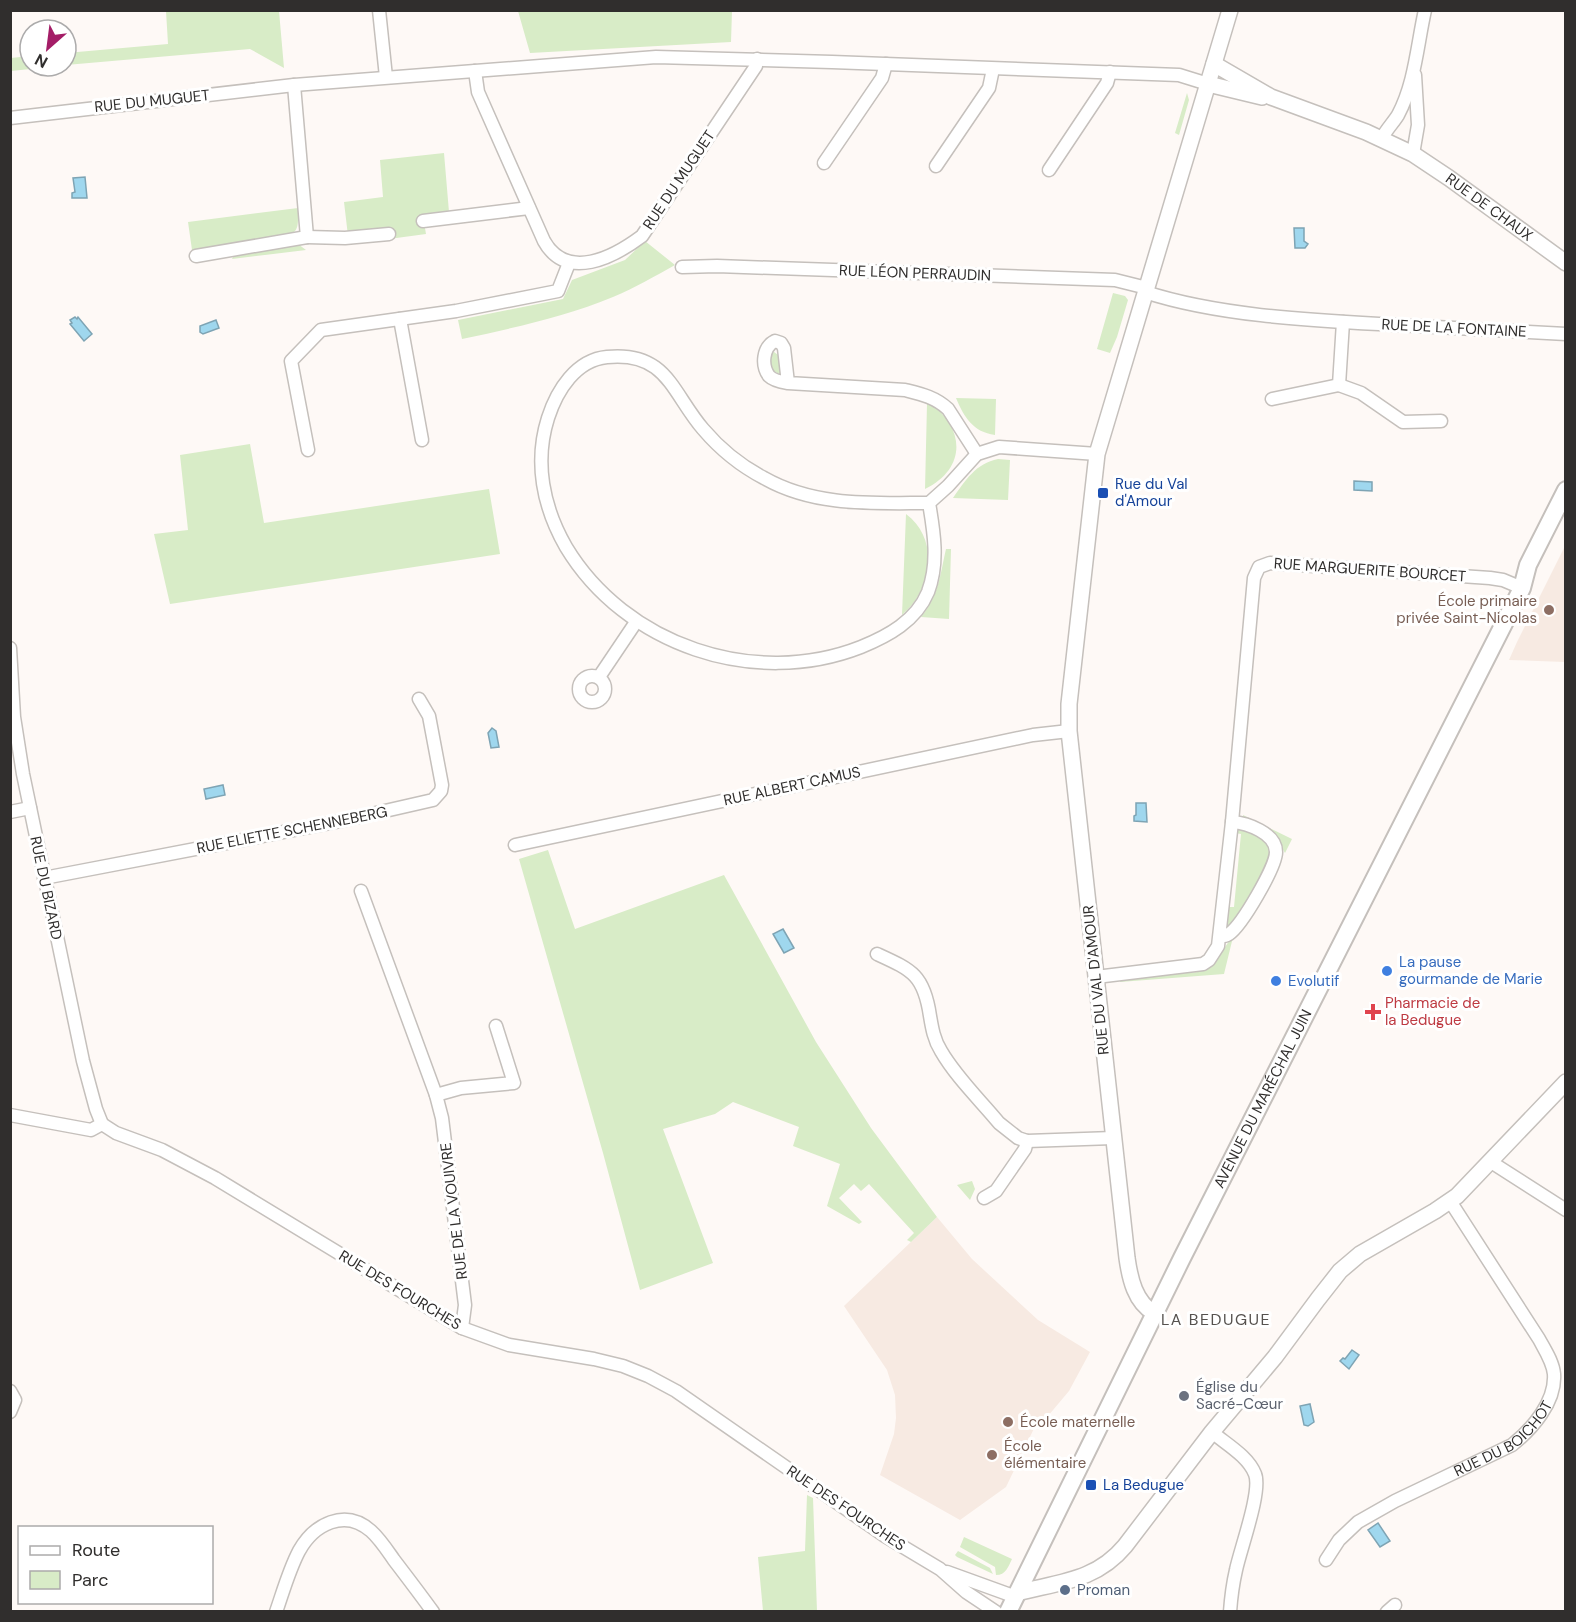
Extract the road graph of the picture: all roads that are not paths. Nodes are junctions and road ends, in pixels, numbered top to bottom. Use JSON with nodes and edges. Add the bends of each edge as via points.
{"nodes":[{"id":1,"x":379,"y":10,"type":"edge"},
{"id":2,"x":1230,"y":10,"type":"edge"},
{"id":3,"x":1425,"y":10,"type":"edge"},
{"id":4,"x":757,"y":59,"type":"junction"},
{"id":5,"x":886,"y":64,"type":"junction"},
{"id":6,"x":1214,"y":64,"type":"junction"},
{"id":7,"x":1415,"y":68,"type":"junction"},
{"id":8,"x":993,"y":69,"type":"junction"},
{"id":9,"x":475,"y":71,"type":"junction"},
{"id":10,"x":1110,"y":72,"type":"junction"},
{"id":11,"x":386,"y":77,"type":"junction"},
{"id":12,"x":1208,"y":84,"type":"junction"},
{"id":13,"x":294,"y":85,"type":"junction"},
{"id":14,"x":1271,"y":97,"type":"junction"},
{"id":15,"x":10,"y":118,"type":"edge"},
{"id":16,"x":1382,"y":138,"type":"junction"},
{"id":17,"x":1413,"y":154,"type":"junction"},
{"id":18,"x":824,"y":163,"type":"dead end"},
{"id":19,"x":936,"y":166,"type":"dead end"},
{"id":20,"x":1049,"y":170,"type":"dead end"},
{"id":21,"x":530,"y":208,"type":"junction"},
{"id":22,"x":423,"y":221,"type":"dead end"},
{"id":23,"x":389,"y":234,"type":"dead end"},
{"id":24,"x":307,"y":237,"type":"junction"},
{"id":25,"x":196,"y":256,"type":"dead end"},
{"id":26,"x":1566,"y":262,"type":"edge"},
{"id":27,"x":569,"y":263,"type":"junction"},
{"id":28,"x":681,"y":267,"type":"dead end"},
{"id":29,"x":1146,"y":290,"type":"junction"},
{"id":30,"x":400,"y":319,"type":"junction"},
{"id":31,"x":1343,"y":322,"type":"junction"},
{"id":32,"x":1566,"y":334,"type":"edge"},
{"id":33,"x":788,"y":383,"type":"dead end"},
{"id":34,"x":1339,"y":385,"type":"junction"},
{"id":35,"x":1272,"y":399,"type":"dead end"},
{"id":36,"x":1441,"y":421,"type":"dead end"},
{"id":37,"x":422,"y":440,"type":"dead end"},
{"id":38,"x":308,"y":450,"type":"dead end"},
{"id":39,"x":977,"y":454,"type":"junction"},
{"id":40,"x":1097,"y":454,"type":"junction"},
{"id":41,"x":1566,"y":490,"type":"edge"},
{"id":42,"x":929,"y":503,"type":"junction"},
{"id":43,"x":1566,"y":514,"type":"edge"},
{"id":44,"x":1522,"y":588,"type":"junction"},
{"id":45,"x":636,"y":622,"type":"junction"},
{"id":46,"x":10,"y":648,"type":"edge"},
{"id":47,"x":11,"y":657,"type":"edge"},
{"id":48,"x":599,"y":677,"type":"dead end"},
{"id":49,"x":419,"y":699,"type":"dead end"},
{"id":50,"x":1069,"y":731,"type":"junction"},
{"id":51,"x":30,"y":808,"type":"junction"},
{"id":52,"x":10,"y":813,"type":"edge"},
{"id":53,"x":1232,"y":822,"type":"junction"},
{"id":54,"x":515,"y":845,"type":"dead end"},
{"id":55,"x":44,"y":878,"type":"junction"},
{"id":56,"x":361,"y":891,"type":"dead end"},
{"id":57,"x":1220,"y":936,"type":"junction"},
{"id":58,"x":877,"y":954,"type":"dead end"},
{"id":59,"x":1096,"y":977,"type":"junction"},
{"id":60,"x":496,"y":1026,"type":"dead end"},
{"id":61,"x":1566,"y":1082,"type":"edge"},
{"id":62,"x":436,"y":1095,"type":"junction"},
{"id":63,"x":10,"y":1115,"type":"edge"},
{"id":64,"x":102,"y":1124,"type":"junction"},
{"id":65,"x":1113,"y":1138,"type":"junction"},
{"id":66,"x":1027,"y":1141,"type":"junction"},
{"id":67,"x":1491,"y":1162,"type":"junction"},
{"id":68,"x":984,"y":1198,"type":"dead end"},
{"id":69,"x":1450,"y":1201,"type":"junction"},
{"id":70,"x":1566,"y":1210,"type":"edge"},
{"id":71,"x":1154,"y":1313,"type":"junction"},
{"id":72,"x":462,"y":1328,"type":"junction"},
{"id":73,"x":10,"y":1391,"type":"edge"},
{"id":74,"x":10,"y":1412,"type":"edge"},
{"id":75,"x":1212,"y":1432,"type":"junction"},
{"id":76,"x":1326,"y":1560,"type":"dead end"},
{"id":77,"x":940,"y":1569,"type":"junction"},
{"id":78,"x":1014,"y":1601,"type":"edge"},
{"id":79,"x":276,"y":1611,"type":"edge"},
{"id":80,"x":433,"y":1611,"type":"edge"},
{"id":81,"x":996,"y":1611,"type":"edge"},
{"id":82,"x":1230,"y":1611,"type":"edge"}],
"edges":[{"from":1,"to":11,"type":"street"},
{"from":2,"to":6,"type":"street","name":"RUE DU VAL D'AMOUR"},
{"from":3,"to":7,"type":"street"},
{"from":4,"to":5,"type":"street","name":"RUE DU MUGUET"},
{"from":4,"to":9,"type":"street","name":"RUE DU MUGUET","via":[[656,57]]},
{"from":4,"to":27,"type":"street","name":"RUE DU MUGUET","via":[[642,236],[591,261]]},
{"from":5,"to":8,"type":"street","name":"RUE DU MUGUET"},
{"from":5,"to":18,"type":"street","via":[[882,78]]},
{"from":6,"to":12,"type":"street","name":"RUE DU VAL D'AMOUR"},
{"from":6,"to":14,"type":"street","name":"RUE DE CHAUX"},
{"from":7,"to":16,"type":"street","via":[[1397,117]]},
{"from":7,"to":17,"type":"street","via":[[1419,125]]},
{"from":8,"to":10,"type":"street","name":"RUE DU MUGUET"},
{"from":8,"to":19,"type":"street","via":[[989,88]]},
{"from":9,"to":11,"type":"street","name":"RUE DU MUGUET"},
{"from":9,"to":21,"type":"street","via":[[478,92]]},
{"from":10,"to":12,"type":"street","name":"RUE DU MUGUET","via":[[1179,75]]},
{"from":10,"to":20,"type":"street","via":[[1107,83]]},
{"from":11,"to":13,"type":"street","name":"RUE DU MUGUET"},
{"from":12,"to":14,"type":"street","name":"RUE DE CHAUX"},
{"from":12,"to":29,"type":"street","name":"RUE DU VAL D'AMOUR"},
{"from":13,"to":15,"type":"street","name":"RUE DU MUGUET"},
{"from":13,"to":24,"type":"street"},
{"from":14,"to":16,"type":"street","name":"RUE DE CHAUX"},
{"from":16,"to":17,"type":"street","name":"RUE DE CHAUX"},
{"from":17,"to":26,"type":"street","name":"RUE DE CHAUX"},
{"from":21,"to":22,"type":"street"},
{"from":21,"to":27,"type":"street","via":[[552,253]]},
{"from":23,"to":24,"type":"street"},
{"from":24,"to":25,"type":"street"},
{"from":27,"to":30,"type":"street","via":[[558,291]]},
{"from":28,"to":29,"type":"street","name":"RUE LÉON PERRAUDIN","via":[[1115,280]]},
{"from":29,"to":31,"type":"street","name":"RUE DE LA FONTAINE","via":[[1166,298],[1233,310]]},
{"from":29,"to":40,"type":"street","name":"RUE DU VAL D'AMOUR"},
{"from":30,"to":37,"type":"street"},
{"from":30,"to":38,"type":"street","via":[[321,330],[291,361]]},
{"from":31,"to":32,"type":"street","name":"RUE DE LA FONTAINE"},
{"from":31,"to":34,"type":"street"},
{"from":33,"to":39,"type":"street","via":[[923,394],[948,409]]},
{"from":34,"to":35,"type":"street"},
{"from":34,"to":36,"type":"street","via":[[1361,393],[1403,422]]},
{"from":39,"to":40,"type":"street","via":[[999,447]]},
{"from":39,"to":42,"type":"street"},
{"from":40,"to":50,"type":"street","name":"RUE DU VAL D'AMOUR"},
{"from":41,"to":44,"type":"main road","name":"AVENUE DU MARÉCHAL JUIN","via":[[1528,565]]},
{"from":42,"to":45,"type":"street","via":[[935,549],[928,591],[907,621],[868,644],[818,659],[761,663],[703,652]]},
{"from":42,"to":45,"type":"street","via":[[853,502],[788,489],[742,464],[718,445],[664,373],[634,358],[593,359],[574,372],[550,411],[541,471],[557,530],[582,570]]},
{"from":43,"to":44,"type":"main road","name":"AVENUE DU MARÉCHAL JUIN","via":[[1537,570]]},
{"from":44,"to":53,"type":"street","name":"RUE MARGUERITE BOURCET","via":[[1490,578],[1270,563],[1259,567],[1254,578]]},
{"from":44,"to":71,"type":"main road","name":"AVENUE DU MARÉCHAL JUIN"},
{"from":45,"to":48,"type":"street"},
{"from":46,"to":47,"type":"street","name":"RUE DU BIZARD"},
{"from":47,"to":51,"type":"street","name":"RUE DU BIZARD","via":[[16,728]]},
{"from":49,"to":55,"type":"street","name":"RUE ELIETTE SCHENNEBERG","via":[[429,716],[442,785],[433,801]]},
{"from":50,"to":54,"type":"street","name":"RUE ALBERT CAMUS","via":[[1033,735]]},
{"from":50,"to":59,"type":"street","name":"RUE DU VAL D'AMOUR"},
{"from":51,"to":52,"type":"street"},
{"from":51,"to":55,"type":"street","name":"RUE DU BIZARD"},
{"from":53,"to":57,"type":"street","name":"RUE MARGUERITE BOURCET"},
{"from":53,"to":57,"type":"street","name":"RUE MARGUERITE BOURCET","via":[[1252,826],[1264,834],[1276,853],[1246,913],[1232,932]]},
{"from":55,"to":64,"type":"street","name":"RUE DU BIZARD","via":[[83,1061]]},
{"from":56,"to":62,"type":"street","name":"RUE DE LA VOUIVRE"},
{"from":57,"to":59,"type":"street","name":"RUE MARGUERITE BOURCET","via":[[1214,954],[1203,964]]},
{"from":58,"to":66,"type":"street","via":[[920,980],[941,1051],[999,1123]]},
{"from":59,"to":65,"type":"street","name":"RUE DU VAL D'AMOUR"},
{"from":60,"to":62,"type":"street","via":[[514,1083],[461,1088]]},
{"from":61,"to":67,"type":"street"},
{"from":62,"to":72,"type":"street","name":"RUE DE LA VOUIVRE","via":[[446,1137],[465,1305]]},
{"from":63,"to":64,"type":"street","via":[[91,1130]]},
{"from":64,"to":72,"type":"street","name":"RUE DES FOURCHES","via":[[215,1178]]},
{"from":65,"to":66,"type":"street"},
{"from":65,"to":71,"type":"street","name":"RUE DU VAL D'AMOUR","via":[[1130,1276],[1143,1306]]},
{"from":66,"to":68,"type":"street","via":[[996,1191]]},
{"from":67,"to":69,"type":"street"},
{"from":67,"to":70,"type":"street"},
{"from":69,"to":75,"type":"street","via":[[1360,1254],[1340,1271]]},
{"from":69,"to":76,"type":"street","name":"RUE DU BOICHOT","via":[[1549,1358],[1554,1374],[1547,1402],[1536,1422],[1512,1445],[1358,1522]]},
{"from":71,"to":78,"type":"main road","name":"AVENUE DU MARÉCHAL JUIN"},
{"from":72,"to":77,"type":"street","name":"RUE DES FOURCHES","via":[[509,1345],[623,1366],[656,1380]]},
{"from":73,"to":74,"type":"street","via":[[15,1400]]},
{"from":75,"to":78,"type":"street","via":[[1110,1562],[1089,1574]]},
{"from":75,"to":82,"type":"street","via":[[1246,1460],[1257,1480]]},
{"from":77,"to":78,"type":"street","name":"RUE DES FOURCHES"},
{"from":77,"to":81,"type":"street","name":"RUE DES FOURCHES"},
{"from":79,"to":80,"type":"street","via":[[306,1540],[333,1520],[362,1525],[376,1536]]}]}
